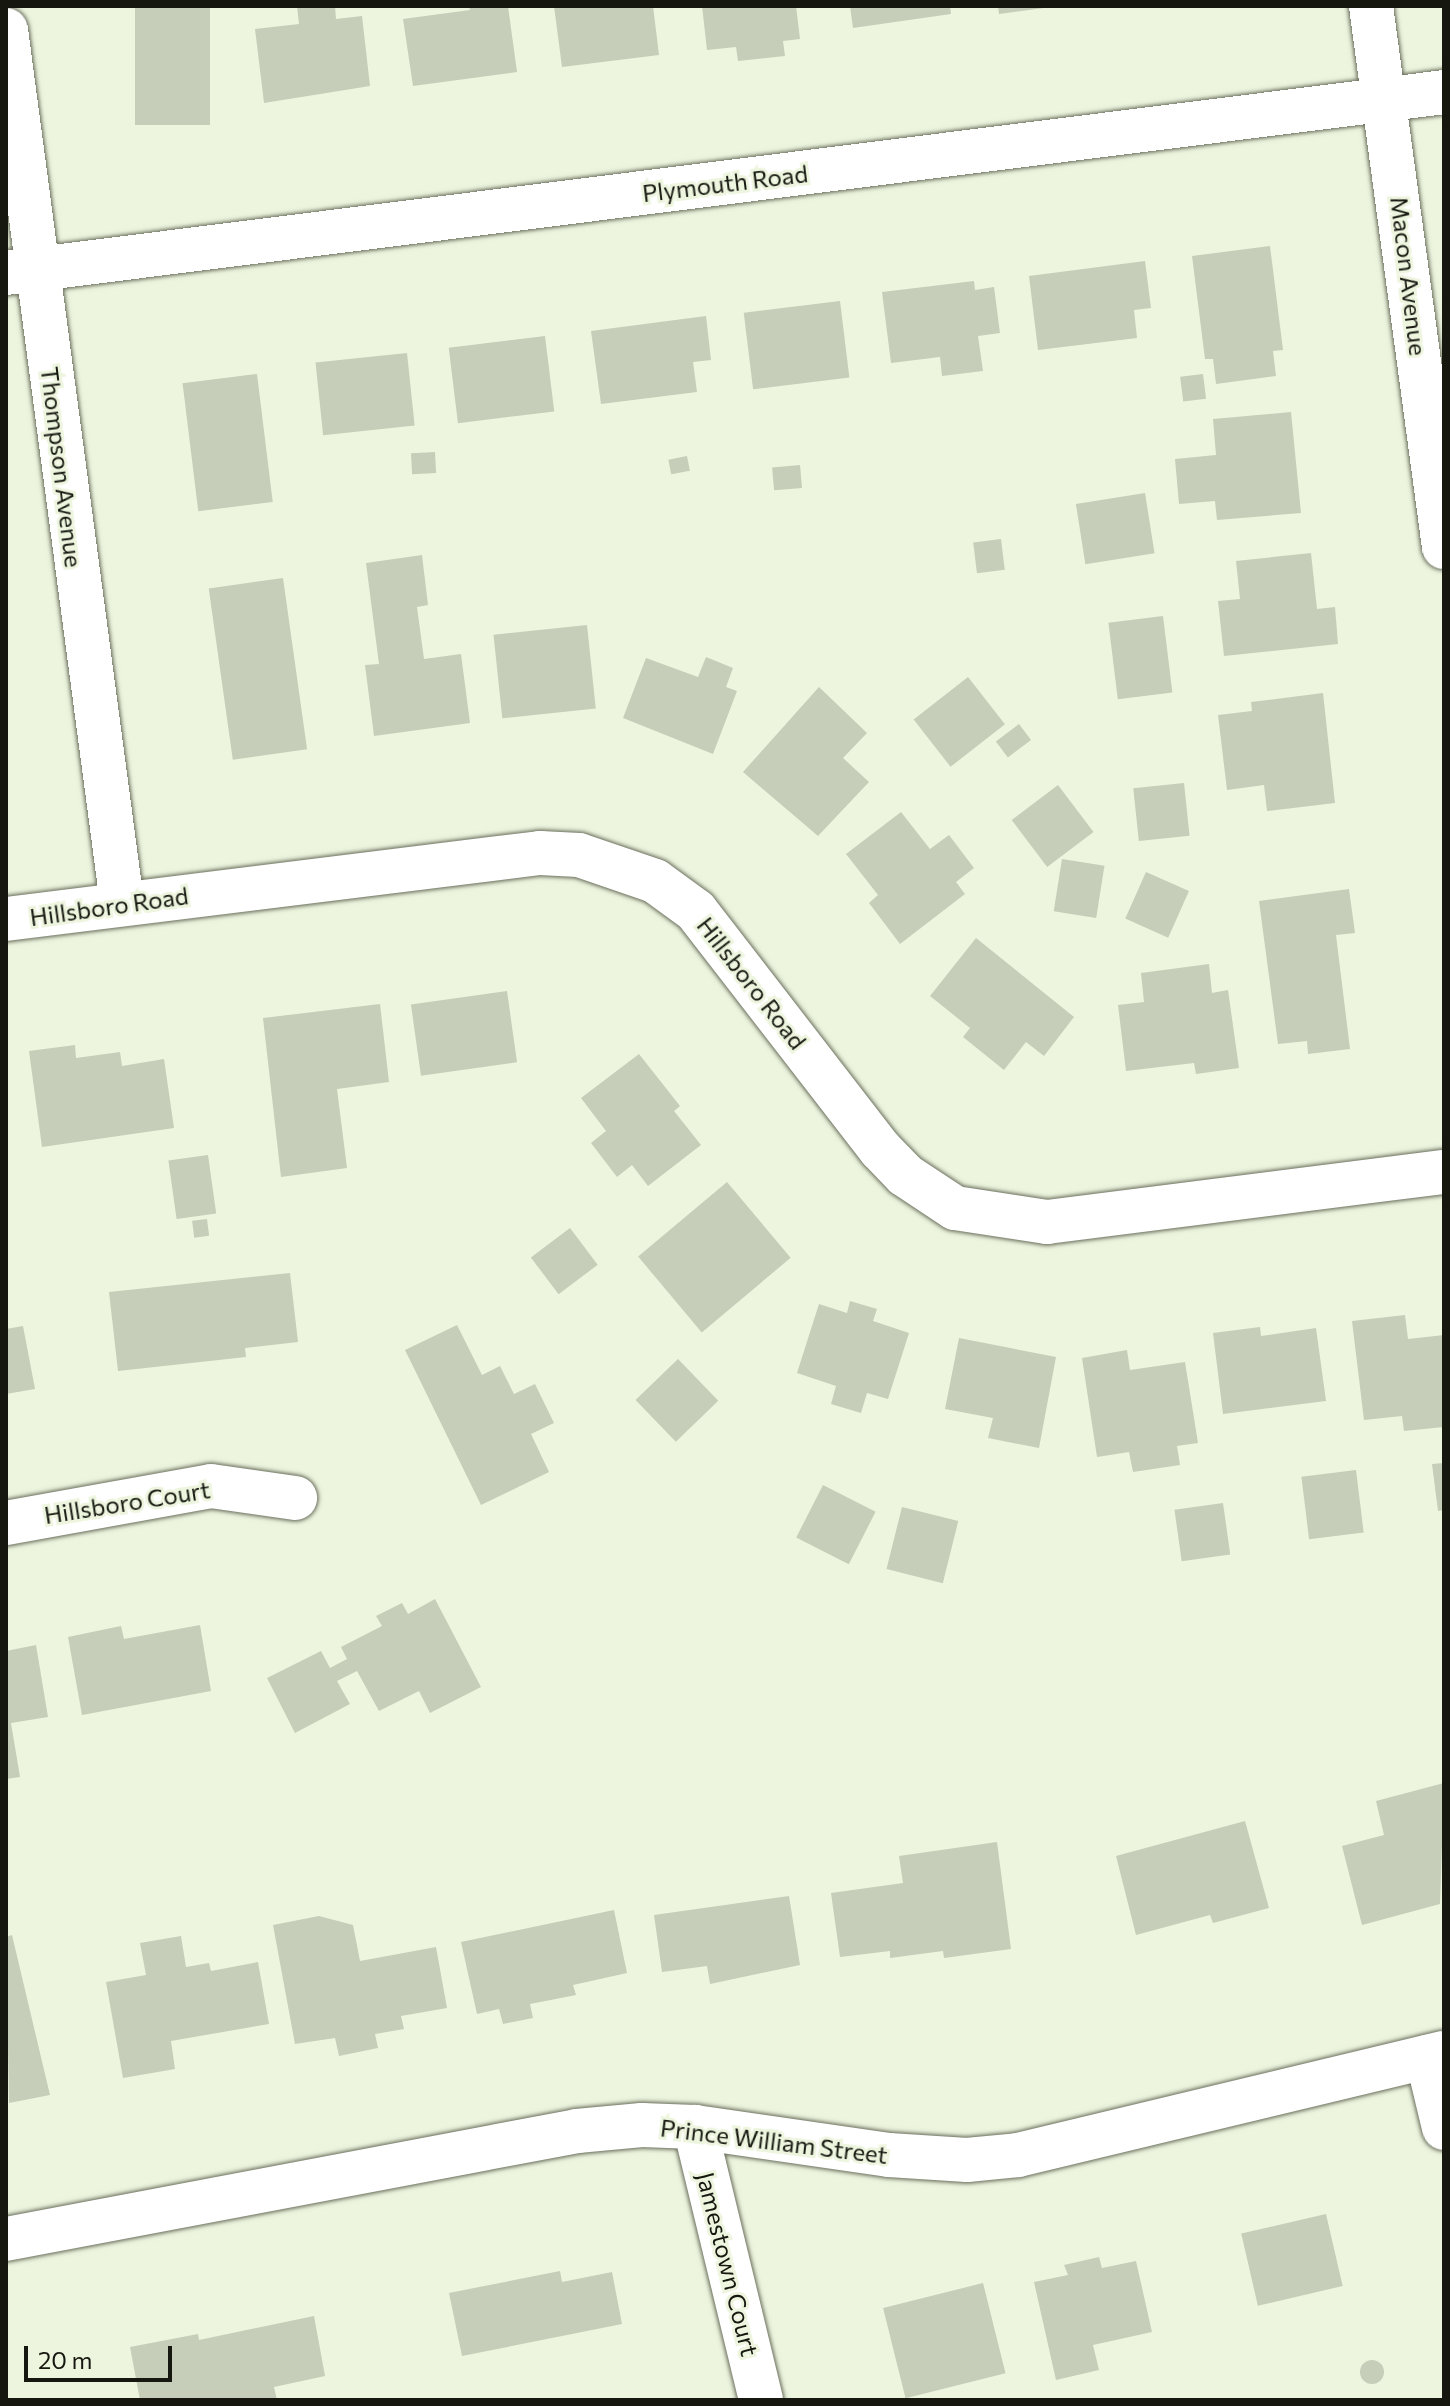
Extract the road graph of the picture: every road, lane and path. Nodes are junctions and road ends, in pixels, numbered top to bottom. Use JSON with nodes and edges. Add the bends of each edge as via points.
{"nodes":[{"id":1,"x":1371,"y":6,"type":"edge"},
{"id":2,"x":6,"y":30,"type":"edge"},
{"id":3,"x":1444,"y":92,"type":"edge"},
{"id":4,"x":1386,"y":99,"type":"junction"},
{"id":5,"x":22,"y":271,"type":"edge"},
{"id":6,"x":1444,"y":547,"type":"edge"},
{"id":7,"x":122,"y":903,"type":"junction"},
{"id":8,"x":6,"y":919,"type":"edge"},
{"id":9,"x":1444,"y":1172,"type":"edge"},
{"id":10,"x":295,"y":1498,"type":"dead end"},
{"id":11,"x":6,"y":1523,"type":"edge"},
{"id":12,"x":1435,"y":2055,"type":"edge"},
{"id":13,"x":695,"y":2127,"type":"junction"},
{"id":14,"x":1444,"y":2128,"type":"edge"},
{"id":15,"x":6,"y":2239,"type":"edge"},
{"id":16,"x":761,"y":2400,"type":"edge"}],
"edges":[{"from":1,"to":4,"type":"street","name":"Macon Avenue"},
{"from":2,"to":5,"type":"street","name":"Thompson Avenue"},
{"from":3,"to":4,"type":"street","name":"Plymouth Road"},
{"from":4,"to":5,"type":"street","name":"Plymouth Road"},
{"from":4,"to":6,"type":"street","name":"Macon Avenue"},
{"from":5,"to":7,"type":"street","name":"Thompson Avenue"},
{"from":7,"to":8,"type":"street","name":"Hillsboro Road"},
{"from":7,"to":9,"type":"street","name":"Hillsboro Road","via":[[540,853],[579,855],[655,881],[696,911],[880,1149],[905,1175],[955,1208],[1047,1222]]},
{"from":10,"to":11,"type":"street","name":"Hillsboro Court","via":[[211,1486]]},
{"from":12,"to":13,"type":"street","name":"Prince William Street","via":[[1018,2155],[967,2160],[889,2155]]},
{"from":12,"to":14,"type":"street"},
{"from":13,"to":15,"type":"street","name":"Prince William Street","via":[[577,2131]]},
{"from":13,"to":16,"type":"street","name":"Jamestown Court"}]}
